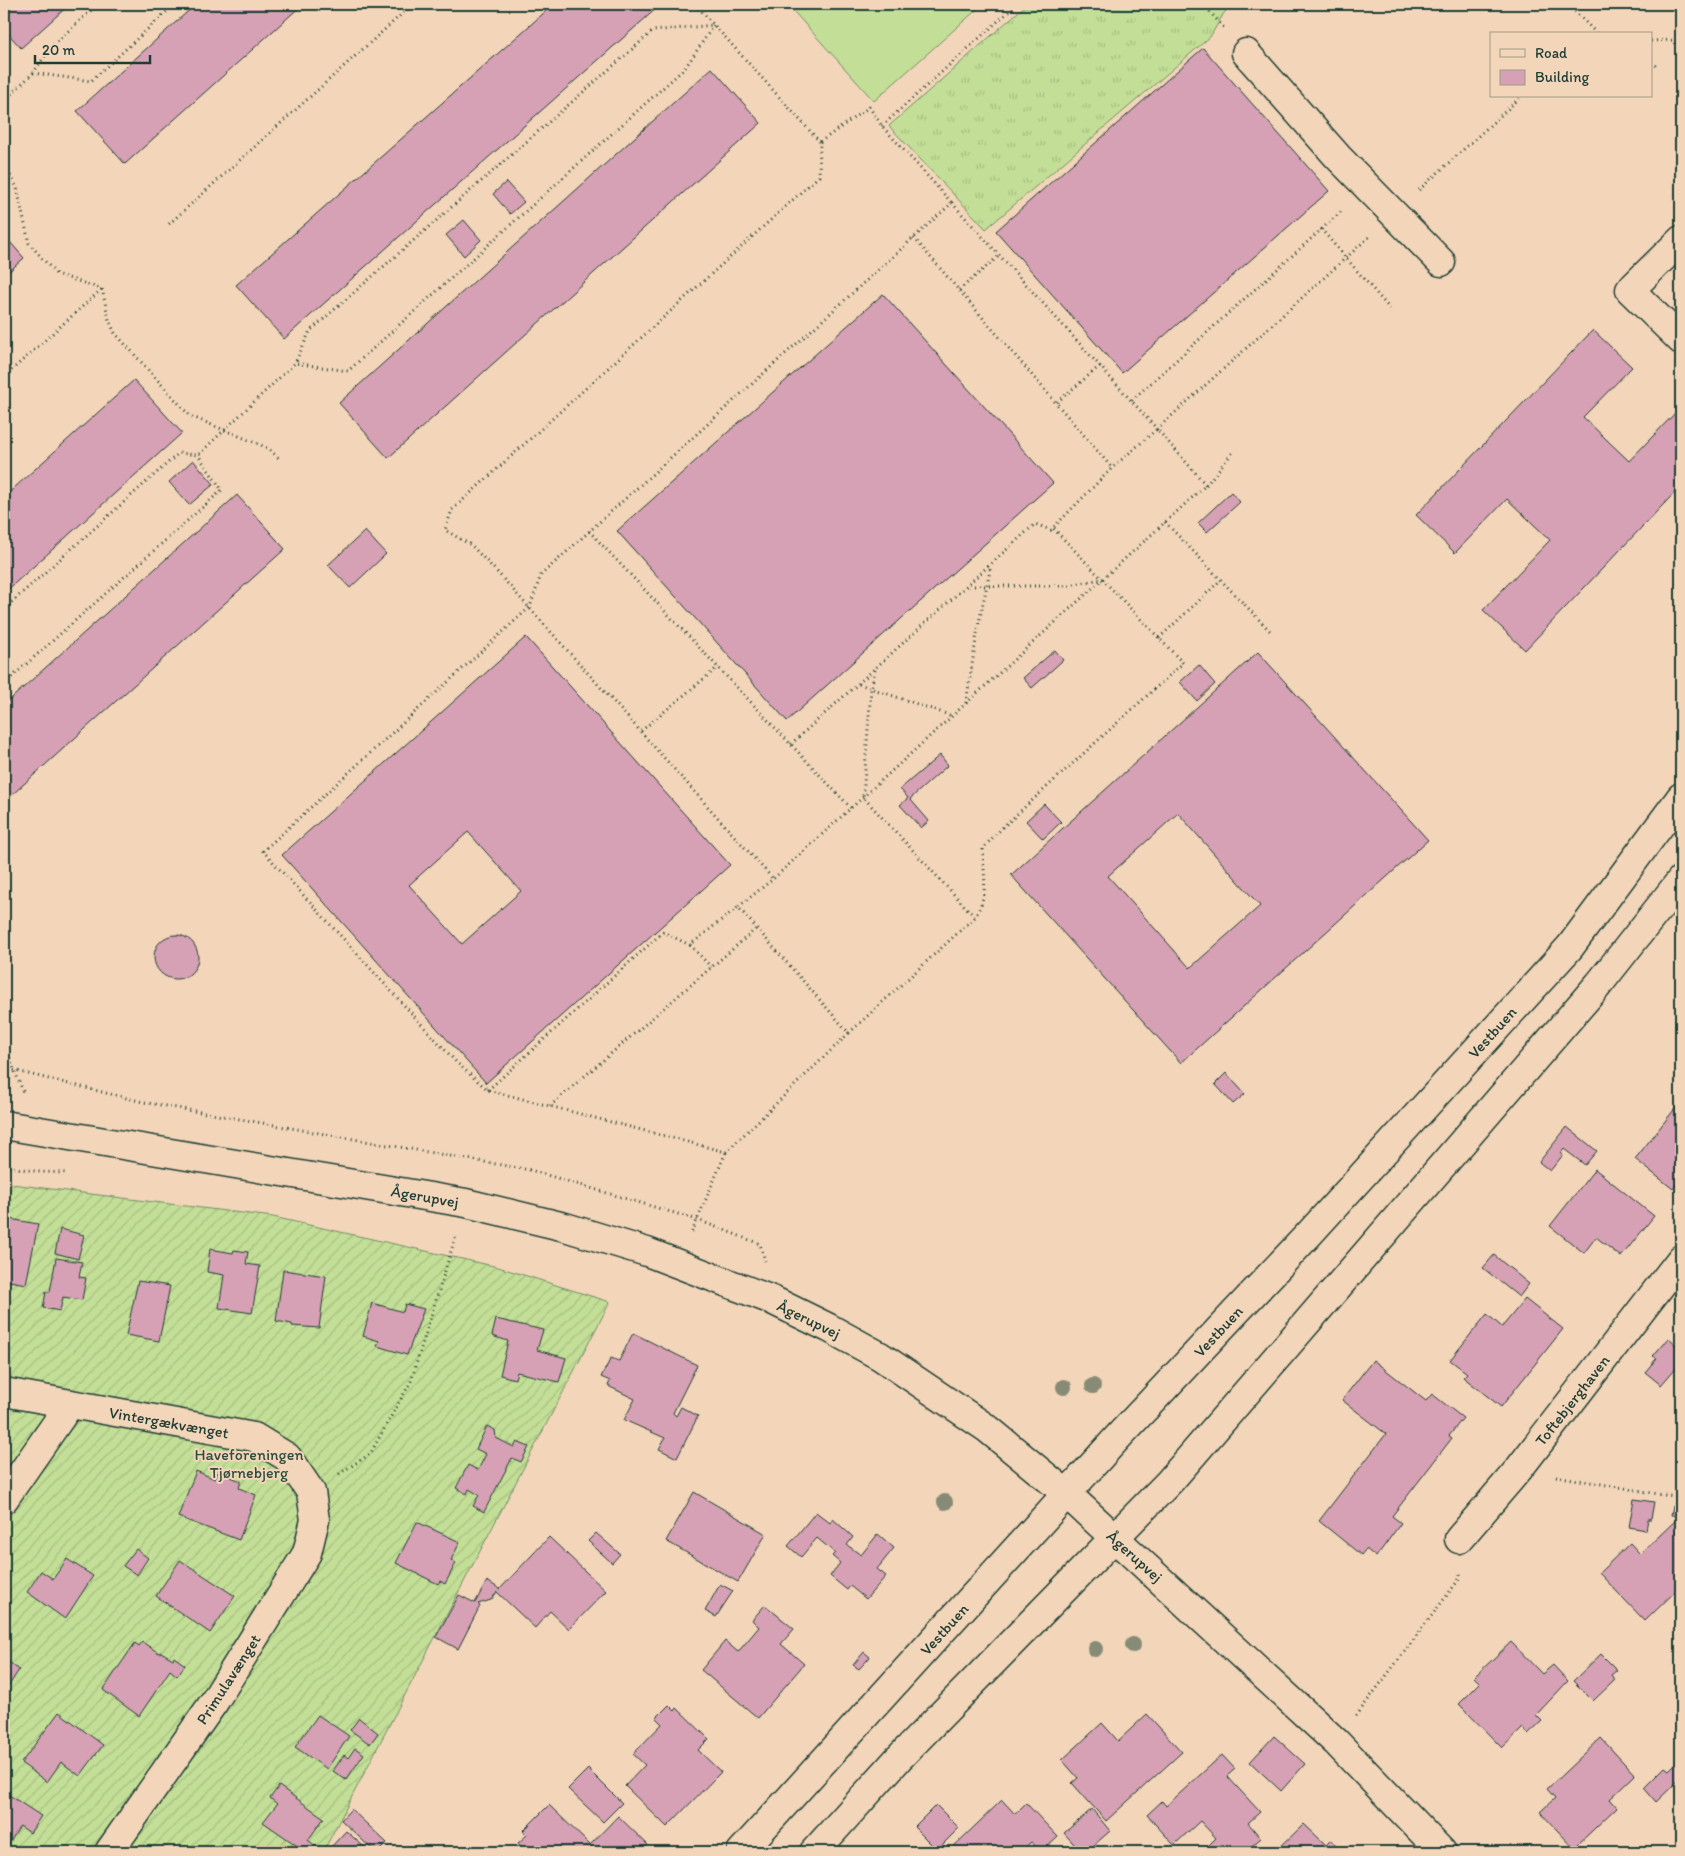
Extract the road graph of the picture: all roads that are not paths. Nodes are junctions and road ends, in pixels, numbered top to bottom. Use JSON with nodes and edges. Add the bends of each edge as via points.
{"nodes":[{"id":1,"x":1246,"y":53,"type":"dead end"},
{"id":2,"x":1681,"y":240,"type":"edge"},
{"id":3,"x":1441,"y":262,"type":"dead end"},
{"id":4,"x":1681,"y":340,"type":"edge"},
{"id":5,"x":1681,"y":797,"type":"edge"},
{"id":6,"x":1681,"y":880,"type":"edge"},
{"id":7,"x":4,"y":1125,"type":"edge"},
{"id":8,"x":1681,"y":1259,"type":"edge"},
{"id":9,"x":4,"y":1392,"type":"edge"},
{"id":10,"x":70,"y":1404,"type":"junction"},
{"id":11,"x":311,"y":1492,"type":"joint"},
{"id":12,"x":1067,"y":1494,"type":"junction"},
{"id":13,"x":4,"y":1499,"type":"edge"},
{"id":14,"x":1115,"y":1538,"type":"junction"},
{"id":15,"x":1459,"y":1539,"type":"road end"},
{"id":16,"x":109,"y":1852,"type":"edge"},
{"id":17,"x":741,"y":1852,"type":"edge"},
{"id":18,"x":814,"y":1852,"type":"edge"},
{"id":19,"x":1442,"y":1852,"type":"edge"}],
"edges":[{"from":1,"to":3,"type":"street","via":[[1338,157]]},
{"from":2,"to":4,"type":"street","via":[[1630,290]]},
{"from":5,"to":12,"type":"street","name":"Vestbuen","via":[[1570,947]]},
{"from":6,"to":14,"type":"street","via":[[1599,984],[1176,1474]]},
{"from":7,"to":12,"type":"street","name":"Ågerupvej","via":[[466,1203],[565,1227],[677,1264],[776,1302],[880,1356],[988,1429]]},
{"from":8,"to":15,"type":"street","name":"Toftebjerghaven","via":[[1518,1470]]},
{"from":9,"to":10,"type":"street","name":"Vintergækvænget"},
{"from":10,"to":11,"type":"street","name":"Vintergækvænget","via":[[254,1437],[287,1457]]},
{"from":10,"to":13,"type":"street"},
{"from":11,"to":16,"type":"street","name":"Primulavænget","via":[[315,1520],[307,1554],[214,1702]]},
{"from":12,"to":14,"type":"street","name":"Ågerupvej"},
{"from":12,"to":17,"type":"street","name":"Vestbuen"},
{"from":14,"to":18,"type":"street","via":[[898,1758]]},
{"from":14,"to":19,"type":"street","name":"Ågerupvej","via":[[1336,1742]]}]}
